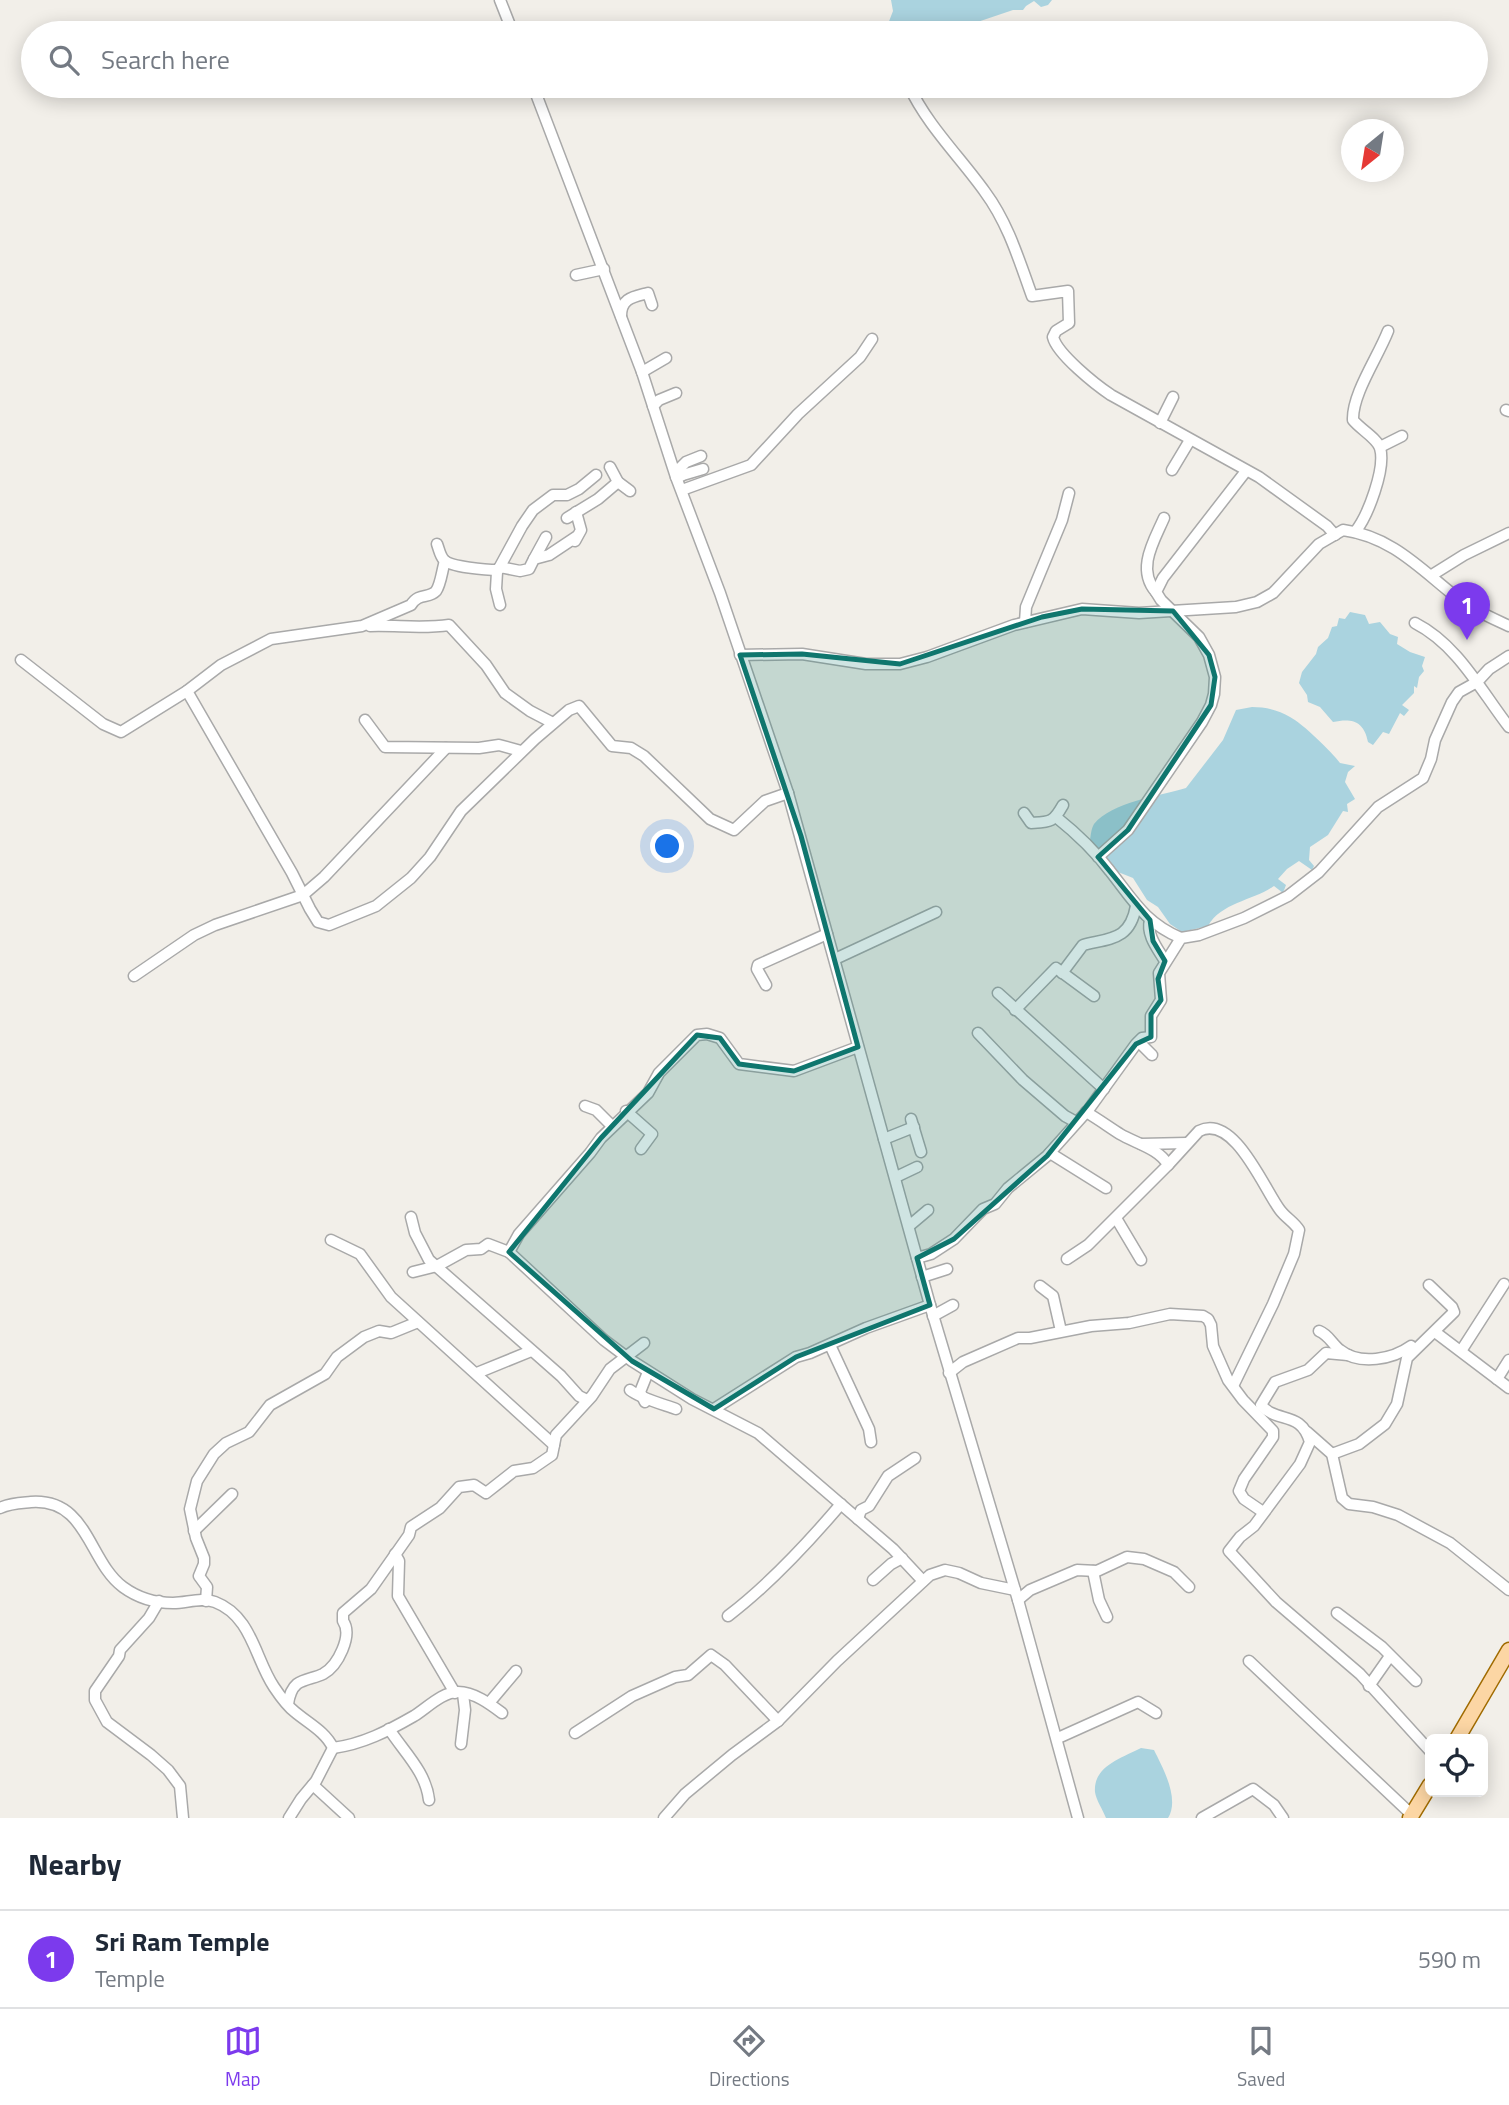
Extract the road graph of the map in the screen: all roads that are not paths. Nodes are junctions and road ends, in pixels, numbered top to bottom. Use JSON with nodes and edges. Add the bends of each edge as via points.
{"nodes":[{"id":1,"x":500,"y":0,"type":"edge"},
{"id":2,"x":508,"y":21,"type":"edge"},
{"id":3,"x":538,"y":98,"type":"edge"},
{"id":4,"x":916,"y":98,"type":"edge"},
{"id":5,"x":604,"y":269,"type":"junction"},
{"id":6,"x":576,"y":275,"type":"dead end"},
{"id":7,"x":652,"y":305,"type":"dead end"},
{"id":8,"x":621,"y":319,"type":"junction"},
{"id":9,"x":1388,"y":331,"type":"dead end"},
{"id":10,"x":872,"y":339,"type":"dead end"},
{"id":11,"x":666,"y":358,"type":"dead end"},
{"id":12,"x":642,"y":372,"type":"junction"},
{"id":13,"x":676,"y":393,"type":"dead end"},
{"id":14,"x":1173,"y":397,"type":"dead end"},
{"id":15,"x":653,"y":406,"type":"junction"},
{"id":16,"x":1160,"y":423,"type":"junction"},
{"id":17,"x":1402,"y":436,"type":"dead end"},
{"id":18,"x":1190,"y":439,"type":"junction"},
{"id":19,"x":1380,"y":447,"type":"junction"},
{"id":20,"x":701,"y":456,"type":"dead end"},
{"id":21,"x":610,"y":467,"type":"dead end"},
{"id":22,"x":703,"y":469,"type":"dead end"},
{"id":23,"x":1172,"y":470,"type":"dead end"},
{"id":24,"x":1246,"y":471,"type":"junction"},
{"id":25,"x":596,"y":475,"type":"dead end"},
{"id":26,"x":678,"y":477,"type":"junction"},
{"id":27,"x":618,"y":482,"type":"junction"},
{"id":28,"x":682,"y":490,"type":"junction"},
{"id":29,"x":630,"y":491,"type":"dead end"},
{"id":30,"x":1069,"y":493,"type":"dead end"},
{"id":31,"x":1164,"y":518,"type":"dead end"},
{"id":32,"x":1356,"y":532,"type":"junction"},
{"id":33,"x":1509,"y":533,"type":"edge"},
{"id":34,"x":1335,"y":535,"type":"junction"},
{"id":35,"x":545,"y":537,"type":"dead end"},
{"id":36,"x":437,"y":544,"type":"dead end"},
{"id":37,"x":534,"y":559,"type":"junction"},
{"id":38,"x":445,"y":561,"type":"junction"},
{"id":39,"x":499,"y":568,"type":"junction"},
{"id":40,"x":1432,"y":575,"type":"junction"},
{"id":41,"x":1156,"y":592,"type":"junction"},
{"id":42,"x":500,"y":605,"type":"dead end"},
{"id":43,"x":1173,"y":611,"type":"junction"},
{"id":44,"x":1025,"y":622,"type":"junction"},
{"id":45,"x":1415,"y":623,"type":"dead end"},
{"id":46,"x":362,"y":626,"type":"junction"},
{"id":47,"x":1509,"y":626,"type":"edge"},
{"id":48,"x":740,"y":655,"type":"junction"},
{"id":49,"x":1509,"y":656,"type":"edge"},
{"id":50,"x":21,"y":660,"type":"dead end"},
{"id":51,"x":1477,"y":682,"type":"junction"},
{"id":52,"x":187,"y":691,"type":"junction"},
{"id":53,"x":365,"y":720,"type":"dead end"},
{"id":54,"x":553,"y":723,"type":"junction"},
{"id":55,"x":1509,"y":727,"type":"edge"},
{"id":56,"x":446,"y":748,"type":"junction"},
{"id":57,"x":522,"y":751,"type":"junction"},
{"id":58,"x":788,"y":793,"type":"junction"},
{"id":59,"x":1063,"y":805,"type":"dead end"},
{"id":60,"x":1024,"y":813,"type":"dead end"},
{"id":61,"x":1056,"y":817,"type":"junction"},
{"id":62,"x":1098,"y":857,"type":"junction"},
{"id":63,"x":303,"y":895,"type":"junction"},
{"id":64,"x":1136,"y":906,"type":"junction"},
{"id":65,"x":936,"y":912,"type":"dead end"},
{"id":66,"x":1150,"y":920,"type":"junction"},
{"id":67,"x":827,"y":934,"type":"junction"},
{"id":68,"x":1181,"y":938,"type":"junction"},
{"id":69,"x":835,"y":959,"type":"junction"},
{"id":70,"x":1165,"y":961,"type":"junction"},
{"id":71,"x":1062,"y":973,"type":"junction"},
{"id":72,"x":134,"y":976,"type":"dead end"},
{"id":73,"x":766,"y":985,"type":"dead end"},
{"id":74,"x":998,"y":993,"type":"dead end"},
{"id":75,"x":1094,"y":996,"type":"dead end"},
{"id":76,"x":1015,"y":1010,"type":"junction"},
{"id":77,"x":978,"y":1033,"type":"dead end"},
{"id":78,"x":1139,"y":1042,"type":"junction"},
{"id":79,"x":858,"y":1047,"type":"junction"},
{"id":80,"x":1153,"y":1055,"type":"dead end"},
{"id":81,"x":1104,"y":1089,"type":"junction"},
{"id":82,"x":585,"y":1106,"type":"dead end"},
{"id":83,"x":626,"y":1111,"type":"junction"},
{"id":84,"x":1086,"y":1112,"type":"junction"},
{"id":85,"x":1076,"y":1122,"type":"junction"},
{"id":86,"x":612,"y":1126,"type":"junction"},
{"id":87,"x":884,"y":1139,"type":"junction"},
{"id":88,"x":1187,"y":1143,"type":"junction"},
{"id":89,"x":1140,"y":1144,"type":"junction"},
{"id":90,"x":642,"y":1149,"type":"dead end"},
{"id":91,"x":920,"y":1152,"type":"dead end"},
{"id":92,"x":1050,"y":1153,"type":"junction"},
{"id":93,"x":1168,"y":1165,"type":"junction"},
{"id":94,"x":917,"y":1167,"type":"dead end"},
{"id":95,"x":896,"y":1177,"type":"junction"},
{"id":96,"x":1106,"y":1188,"type":"dead end"},
{"id":97,"x":928,"y":1210,"type":"dead end"},
{"id":98,"x":411,"y":1217,"type":"dead end"},
{"id":99,"x":1116,"y":1218,"type":"junction"},
{"id":100,"x":909,"y":1226,"type":"junction"},
{"id":101,"x":331,"y":1240,"type":"dead end"},
{"id":102,"x":509,"y":1252,"type":"junction"},
{"id":103,"x":917,"y":1258,"type":"junction"},
{"id":104,"x":1067,"y":1259,"type":"dead end"},
{"id":105,"x":1141,"y":1260,"type":"dead end"},
{"id":106,"x":437,"y":1266,"type":"junction"},
{"id":107,"x":947,"y":1269,"type":"dead end"},
{"id":108,"x":412,"y":1272,"type":"dead end"},
{"id":109,"x":922,"y":1277,"type":"junction"},
{"id":110,"x":1504,"y":1284,"type":"dead end"},
{"id":111,"x":1429,"y":1285,"type":"dead end"},
{"id":112,"x":1040,"y":1286,"type":"dead end"},
{"id":113,"x":953,"y":1305,"type":"dead end"},
{"id":114,"x":931,"y":1311,"type":"junction"},
{"id":115,"x":418,"y":1322,"type":"junction"},
{"id":116,"x":1061,"y":1331,"type":"junction"},
{"id":117,"x":1319,"y":1331,"type":"dead end"},
{"id":118,"x":1435,"y":1332,"type":"junction"},
{"id":119,"x":1423,"y":1342,"type":"junction"},
{"id":120,"x":644,"y":1343,"type":"dead end"},
{"id":121,"x":830,"y":1345,"type":"junction"},
{"id":122,"x":531,"y":1351,"type":"junction"},
{"id":123,"x":1461,"y":1351,"type":"junction"},
{"id":124,"x":1348,"y":1355,"type":"junction"},
{"id":125,"x":626,"y":1357,"type":"junction"},
{"id":126,"x":1509,"y":1360,"type":"edge"},
{"id":127,"x":648,"y":1372,"type":"junction"},
{"id":128,"x":477,"y":1373,"type":"junction"},
{"id":129,"x":949,"y":1373,"type":"junction"},
{"id":130,"x":1497,"y":1379,"type":"junction"},
{"id":131,"x":1233,"y":1386,"type":"junction"},
{"id":132,"x":1509,"y":1388,"type":"edge"},
{"id":133,"x":630,"y":1390,"type":"dead end"},
{"id":134,"x":587,"y":1400,"type":"junction"},
{"id":135,"x":644,"y":1401,"type":"junction"},
{"id":136,"x":676,"y":1409,"type":"dead end"},
{"id":137,"x":714,"y":1409,"type":"junction"},
{"id":138,"x":1307,"y":1432,"type":"junction"},
{"id":139,"x":871,"y":1442,"type":"dead end"},
{"id":140,"x":554,"y":1445,"type":"junction"},
{"id":141,"x":1332,"y":1454,"type":"junction"},
{"id":142,"x":915,"y":1458,"type":"dead end"},
{"id":143,"x":232,"y":1494,"type":"dead end"},
{"id":144,"x":841,"y":1504,"type":"junction"},
{"id":145,"x":0,"y":1508,"type":"edge"},
{"id":146,"x":1263,"y":1512,"type":"junction"},
{"id":147,"x":858,"y":1519,"type":"junction"},
{"id":148,"x":194,"y":1531,"type":"junction"},
{"id":149,"x":395,"y":1554,"type":"junction"},
{"id":150,"x":902,"y":1558,"type":"junction"},
{"id":151,"x":1093,"y":1571,"type":"junction"},
{"id":152,"x":873,"y":1580,"type":"dead end"},
{"id":153,"x":923,"y":1581,"type":"junction"},
{"id":154,"x":1189,"y":1587,"type":"dead end"},
{"id":155,"x":1509,"y":1590,"type":"edge"},
{"id":156,"x":1016,"y":1595,"type":"junction"},
{"id":157,"x":159,"y":1601,"type":"junction"},
{"id":158,"x":206,"y":1601,"type":"junction"},
{"id":159,"x":1336,"y":1612,"type":"dead end"},
{"id":160,"x":728,"y":1616,"type":"dead end"},
{"id":161,"x":1107,"y":1617,"type":"dead end"},
{"id":162,"x":1509,"y":1650,"type":"edge"},
{"id":163,"x":1390,"y":1656,"type":"junction"},
{"id":164,"x":1249,"y":1661,"type":"dead end"},
{"id":165,"x":516,"y":1671,"type":"dead end"},
{"id":166,"x":1416,"y":1681,"type":"dead end"},
{"id":167,"x":1369,"y":1686,"type":"junction"},
{"id":168,"x":459,"y":1693,"type":"junction"},
{"id":169,"x":489,"y":1703,"type":"junction"},
{"id":170,"x":288,"y":1704,"type":"junction"},
{"id":171,"x":502,"y":1713,"type":"dead end"},
{"id":172,"x":1156,"y":1713,"type":"dead end"},
{"id":173,"x":778,"y":1721,"type":"junction"},
{"id":174,"x":389,"y":1729,"type":"junction"},
{"id":175,"x":575,"y":1733,"type":"dead end"},
{"id":176,"x":1460,"y":1734,"type":"edge"},
{"id":177,"x":1058,"y":1738,"type":"junction"},
{"id":178,"x":461,"y":1744,"type":"dead end"},
{"id":179,"x":1425,"y":1746,"type":"edge"},
{"id":180,"x":333,"y":1748,"type":"junction"},
{"id":181,"x":313,"y":1785,"type":"junction"},
{"id":182,"x":1425,"y":1793,"type":"edge"},
{"id":183,"x":429,"y":1800,"type":"dead end"},
{"id":184,"x":1411,"y":1817,"type":"edge"},
{"id":185,"x":183,"y":1818,"type":"edge"},
{"id":186,"x":289,"y":1818,"type":"edge"},
{"id":187,"x":349,"y":1818,"type":"edge"},
{"id":188,"x":664,"y":1818,"type":"edge"},
{"id":189,"x":1078,"y":1818,"type":"edge"},
{"id":190,"x":1202,"y":1818,"type":"edge"},
{"id":191,"x":1283,"y":1818,"type":"edge"}],
"edges":[{"from":1,"to":2,"type":"street"},
{"from":3,"to":5,"type":"street"},
{"from":4,"to":16,"type":"street","via":[[1002,217],[1031,296],[1068,291],[1069,323],[1056,331],[1054,343],[1095,384]]},
{"from":5,"to":6,"type":"street"},
{"from":5,"to":8,"type":"street"},
{"from":7,"to":8,"type":"street","via":[[648,293],[631,297],[621,307]]},
{"from":8,"to":12,"type":"street"},
{"from":9,"to":19,"type":"street","via":[[1353,410],[1353,420]]},
{"from":10,"to":28,"type":"street","via":[[751,465]]},
{"from":11,"to":12,"type":"street"},
{"from":12,"to":15,"type":"street"},
{"from":13,"to":15,"type":"street"},
{"from":14,"to":16,"type":"street"},
{"from":15,"to":26,"type":"street"},
{"from":16,"to":18,"type":"street"},
{"from":17,"to":19,"type":"street"},
{"from":18,"to":23,"type":"street"},
{"from":18,"to":24,"type":"street"},
{"from":19,"to":32,"type":"street","via":[[1380,476]]},
{"from":20,"to":26,"type":"street","via":[[686,462]]},
{"from":21,"to":27,"type":"street"},
{"from":22,"to":26,"type":"street"},
{"from":24,"to":34,"type":"street"},
{"from":24,"to":41,"type":"street"},
{"from":25,"to":39,"type":"street","via":[[533,510]]},
{"from":26,"to":28,"type":"street"},
{"from":27,"to":29,"type":"street"},
{"from":27,"to":37,"type":"street","via":[[572,515],[581,530],[575,540]]},
{"from":28,"to":48,"type":"street"},
{"from":30,"to":44,"type":"street","via":[[1026,607]]},
{"from":31,"to":41,"type":"street","via":[[1147,562],[1148,580]]},
{"from":32,"to":34,"type":"street","via":[[1343,530]]},
{"from":32,"to":40,"type":"street","via":[[1412,558]]},
{"from":33,"to":40,"type":"street"},
{"from":34,"to":43,"type":"street","via":[[1318,544],[1273,593],[1257,602]]},
{"from":35,"to":37,"type":"street"},
{"from":36,"to":38,"type":"street"},
{"from":37,"to":39,"type":"street","via":[[529,569]]},
{"from":38,"to":39,"type":"street","via":[[472,569]]},
{"from":38,"to":46,"type":"street","via":[[432,594]]},
{"from":39,"to":42,"type":"street","via":[[496,589]]},
{"from":40,"to":47,"type":"street","via":[[1469,606]]},
{"from":41,"to":43,"type":"street"},
{"from":43,"to":44,"type":"street","via":[[1082,609]]},
{"from":43,"to":62,"type":"street","via":[[1199,637],[1209,655],[1215,677],[1211,705],[1128,830]]},
{"from":44,"to":48,"type":"street","via":[[900,664],[802,654]]},
{"from":45,"to":51,"type":"street","via":[[1447,647]]},
{"from":46,"to":52,"type":"street","via":[[271,639],[221,664]]},
{"from":46,"to":54,"type":"street","via":[[411,629],[449,625],[505,693]]},
{"from":48,"to":58,"type":"street"},
{"from":49,"to":51,"type":"street"},
{"from":50,"to":52,"type":"street","via":[[103,724],[121,732]]},
{"from":51,"to":55,"type":"street"},
{"from":51,"to":68,"type":"street","via":[[1452,702],[1423,778],[1378,807],[1319,872],[1288,896],[1244,918]]},
{"from":52,"to":63,"type":"street"},
{"from":53,"to":56,"type":"street","via":[[385,747]]},
{"from":54,"to":57,"type":"street"},
{"from":54,"to":58,"type":"street","via":[[579,706],[612,746],[631,748],[644,757],[710,820],[734,831],[765,801]]},
{"from":56,"to":57,"type":"street","via":[[499,745]]},
{"from":56,"to":63,"type":"street"},
{"from":57,"to":63,"type":"street","via":[[461,811],[411,878],[376,906],[329,925],[318,922]]},
{"from":58,"to":67,"type":"street"},
{"from":59,"to":61,"type":"street"},
{"from":60,"to":61,"type":"street","via":[[1031,823]]},
{"from":61,"to":62,"type":"street"},
{"from":62,"to":64,"type":"street"},
{"from":63,"to":72,"type":"street","via":[[194,935]]},
{"from":64,"to":66,"type":"street"},
{"from":64,"to":71,"type":"street","via":[[1128,928],[1108,940],[1083,945]]},
{"from":65,"to":69,"type":"street"},
{"from":66,"to":68,"type":"street"},
{"from":66,"to":70,"type":"street","via":[[1153,940]]},
{"from":67,"to":69,"type":"street"},
{"from":67,"to":73,"type":"street","via":[[758,965]]},
{"from":68,"to":70,"type":"street"},
{"from":69,"to":79,"type":"street"},
{"from":70,"to":78,"type":"street","via":[[1158,979],[1161,1000],[1151,1016],[1151,1037]]},
{"from":71,"to":75,"type":"street"},
{"from":71,"to":76,"type":"street","via":[[1056,968],[1051,971]]},
{"from":74,"to":76,"type":"street"},
{"from":76,"to":81,"type":"street"},
{"from":77,"to":85,"type":"street","via":[[1023,1080]]},
{"from":78,"to":80,"type":"street"},
{"from":78,"to":81,"type":"street"},
{"from":79,"to":83,"type":"street","via":[[786,1071],[739,1064],[720,1038],[701,1034]]},
{"from":79,"to":87,"type":"street"},
{"from":81,"to":84,"type":"street"},
{"from":82,"to":86,"type":"street"},
{"from":83,"to":86,"type":"street"},
{"from":83,"to":90,"type":"street","via":[[652,1134]]},
{"from":84,"to":85,"type":"street"},
{"from":84,"to":89,"type":"street"},
{"from":85,"to":92,"type":"street"},
{"from":86,"to":102,"type":"street","via":[[519,1234]]},
{"from":87,"to":91,"type":"street","via":[[913,1123]]},
{"from":87,"to":95,"type":"street"},
{"from":88,"to":89,"type":"street"},
{"from":88,"to":93,"type":"street"},
{"from":88,"to":131,"type":"street","via":[[1206,1128],[1223,1133],[1241,1148],[1279,1210],[1299,1230],[1269,1315]]},
{"from":89,"to":93,"type":"street"},
{"from":92,"to":96,"type":"street"},
{"from":92,"to":103,"type":"street","via":[[954,1239]]},
{"from":93,"to":99,"type":"street"},
{"from":94,"to":95,"type":"street"},
{"from":95,"to":100,"type":"street"},
{"from":97,"to":100,"type":"street"},
{"from":98,"to":106,"type":"street","via":[[422,1249]]},
{"from":99,"to":104,"type":"street"},
{"from":99,"to":105,"type":"street"},
{"from":100,"to":103,"type":"street"},
{"from":101,"to":115,"type":"street","via":[[360,1254],[391,1297]]},
{"from":102,"to":106,"type":"street","via":[[488,1244]]},
{"from":102,"to":125,"type":"street"},
{"from":103,"to":109,"type":"street"},
{"from":106,"to":108,"type":"street"},
{"from":106,"to":122,"type":"street"},
{"from":107,"to":109,"type":"street"},
{"from":109,"to":114,"type":"street"},
{"from":110,"to":123,"type":"street"},
{"from":111,"to":118,"type":"street","via":[[1454,1310]]},
{"from":112,"to":116,"type":"street","via":[[1053,1296]]},
{"from":113,"to":114,"type":"street"},
{"from":114,"to":121,"type":"street","via":[[866,1328]]},
{"from":114,"to":129,"type":"street"},
{"from":115,"to":128,"type":"street"},
{"from":115,"to":148,"type":"street","via":[[364,1337],[337,1357],[325,1374],[270,1405],[249,1432],[214,1454],[192,1497]]},
{"from":116,"to":129,"type":"street","via":[[1018,1338],[962,1362]]},
{"from":116,"to":131,"type":"street","via":[[1170,1314],[1203,1316],[1211,1325],[1213,1346]]},
{"from":117,"to":124,"type":"street"},
{"from":118,"to":119,"type":"street"},
{"from":118,"to":123,"type":"street"},
{"from":119,"to":124,"type":"street","via":[[1400,1355],[1372,1359]]},
{"from":119,"to":141,"type":"street","via":[[1407,1358],[1396,1404],[1385,1424],[1359,1444]]},
{"from":120,"to":125,"type":"street"},
{"from":121,"to":137,"type":"street","via":[[796,1357]]},
{"from":121,"to":139,"type":"street"},
{"from":122,"to":128,"type":"street"},
{"from":122,"to":134,"type":"street"},
{"from":123,"to":130,"type":"street"},
{"from":124,"to":138,"type":"street","via":[[1326,1353],[1308,1370],[1275,1382],[1264,1399],[1261,1405],[1265,1410],[1288,1417]]},
{"from":125,"to":127,"type":"street"},
{"from":125,"to":134,"type":"street","via":[[610,1368]]},
{"from":126,"to":130,"type":"street"},
{"from":127,"to":135,"type":"street","via":[[640,1392]]},
{"from":127,"to":137,"type":"street"},
{"from":128,"to":140,"type":"street"},
{"from":129,"to":156,"type":"street"},
{"from":130,"to":132,"type":"street"},
{"from":131,"to":146,"type":"street","via":[[1273,1431],[1239,1491]]},
{"from":133,"to":135,"type":"street"},
{"from":134,"to":140,"type":"street","via":[[556,1435]]},
{"from":135,"to":136,"type":"street"},
{"from":137,"to":144,"type":"street","via":[[758,1433]]},
{"from":138,"to":141,"type":"street"},
{"from":138,"to":146,"type":"street","via":[[1307,1454]]},
{"from":140,"to":149,"type":"street","via":[[552,1455],[533,1468],[514,1471],[486,1493],[474,1485],[459,1487],[440,1508],[411,1527]]},
{"from":141,"to":155,"type":"street","via":[[1342,1498],[1349,1504],[1398,1515],[1450,1543]]},
{"from":142,"to":147,"type":"street","via":[[888,1476]]},
{"from":143,"to":148,"type":"street"},
{"from":144,"to":147,"type":"street"},
{"from":144,"to":160,"type":"street"},
{"from":145,"to":157,"type":"street","via":[[36,1502],[59,1506],[77,1520],[121,1585],[142,1599]]},
{"from":146,"to":167,"type":"street","via":[[1229,1551],[1276,1602]]},
{"from":147,"to":150,"type":"street"},
{"from":148,"to":158,"type":"street","via":[[204,1558],[199,1576],[207,1587]]},
{"from":149,"to":168,"type":"street","via":[[398,1596]]},
{"from":149,"to":170,"type":"street","via":[[371,1589],[343,1613],[347,1633],[337,1659],[327,1672],[300,1682]]},
{"from":150,"to":152,"type":"street"},
{"from":150,"to":153,"type":"street"},
{"from":151,"to":154,"type":"street","via":[[1120,1559],[1144,1559],[1174,1572]]},
{"from":151,"to":156,"type":"street","via":[[1077,1570]]},
{"from":151,"to":161,"type":"street"},
{"from":153,"to":156,"type":"street","via":[[945,1570]]},
{"from":153,"to":173,"type":"street"},
{"from":156,"to":177,"type":"street"},
{"from":157,"to":158,"type":"street"},
{"from":157,"to":185,"type":"street","via":[[120,1650],[95,1691],[95,1700],[107,1722],[151,1755],[180,1786]]},
{"from":158,"to":170,"type":"street","via":[[231,1611],[244,1625],[273,1686]]},
{"from":159,"to":163,"type":"street"},
{"from":162,"to":176,"type":"main road"},
{"from":163,"to":166,"type":"street"},
{"from":163,"to":167,"type":"street"},
{"from":164,"to":184,"type":"street"},
{"from":165,"to":169,"type":"street"},
{"from":167,"to":179,"type":"street"},
{"from":168,"to":169,"type":"street"},
{"from":168,"to":174,"type":"street"},
{"from":168,"to":178,"type":"street","via":[[465,1710]]},
{"from":169,"to":171,"type":"street"},
{"from":170,"to":180,"type":"street"},
{"from":172,"to":177,"type":"street","via":[[1138,1702]]},
{"from":173,"to":175,"type":"street","via":[[711,1656],[688,1675],[632,1696]]},
{"from":173,"to":188,"type":"street","via":[[685,1794]]},
{"from":174,"to":180,"type":"street"},
{"from":174,"to":183,"type":"street","via":[[423,1777]]},
{"from":177,"to":189,"type":"street"},
{"from":180,"to":181,"type":"street"},
{"from":181,"to":186,"type":"street"},
{"from":181,"to":187,"type":"street"},
{"from":182,"to":184,"type":"main road"},
{"from":190,"to":191,"type":"street","via":[[1253,1790]]}]}
